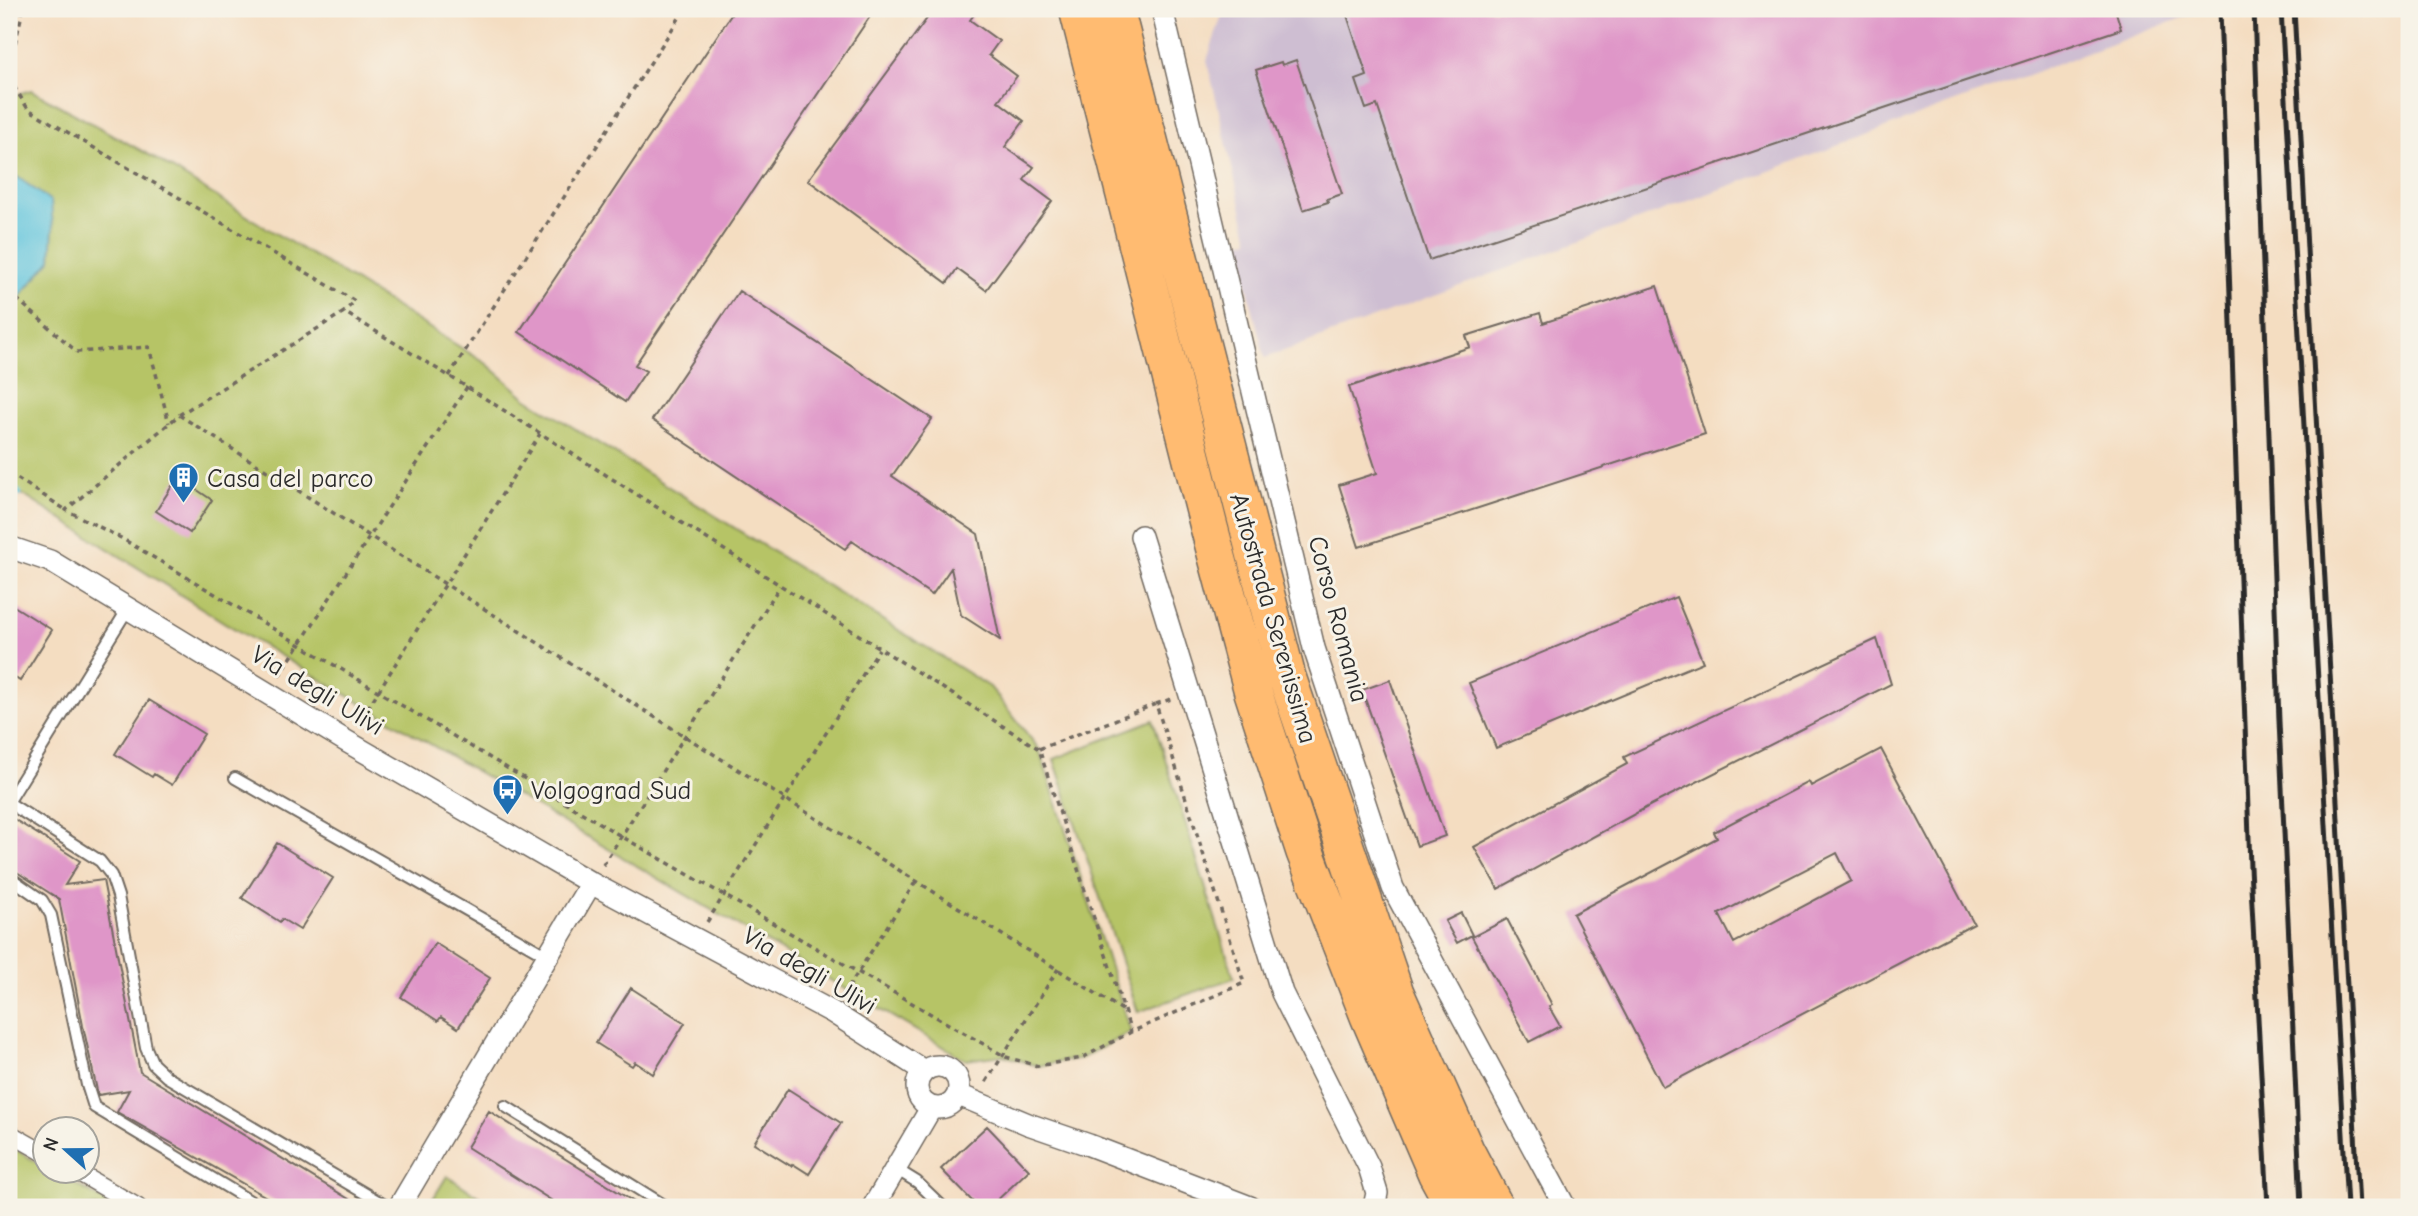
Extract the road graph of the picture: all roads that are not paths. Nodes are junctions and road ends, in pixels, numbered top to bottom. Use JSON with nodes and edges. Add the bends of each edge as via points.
{"nodes":[{"id":1,"x":1078,"y":9,"type":"edge"},
{"id":2,"x":1115,"y":9,"type":"edge"},
{"id":3,"x":1162,"y":9,"type":"edge"},
{"id":4,"x":1141,"y":536,"type":"dead end"},
{"id":5,"x":11,"y":545,"type":"edge"},
{"id":6,"x":129,"y":607,"type":"junction"},
{"id":7,"x":235,"y":778,"type":"dead end"},
{"id":8,"x":9,"y":802,"type":"edge"},
{"id":9,"x":9,"y":877,"type":"edge"},
{"id":10,"x":591,"y":883,"type":"junction"},
{"id":11,"x":548,"y":957,"type":"junction"},
{"id":12,"x":898,"y":1055,"type":"junction"},
{"id":13,"x":924,"y":1071,"type":"junction"},
{"id":14,"x":967,"y":1098,"type":"junction"},
{"id":15,"x":505,"y":1106,"type":"dead end"},
{"id":16,"x":931,"y":1108,"type":"junction"},
{"id":17,"x":9,"y":1133,"type":"edge"},
{"id":18,"x":913,"y":1141,"type":"junction"},
{"id":19,"x":32,"y":1146,"type":"edge"},
{"id":20,"x":896,"y":1169,"type":"junction"},
{"id":21,"x":97,"y":1184,"type":"edge"},
{"id":22,"x":138,"y":1207,"type":"edge"},
{"id":23,"x":260,"y":1207,"type":"edge"},
{"id":24,"x":388,"y":1207,"type":"edge"},
{"id":25,"x":667,"y":1207,"type":"edge"},
{"id":26,"x":873,"y":1207,"type":"edge"},
{"id":27,"x":943,"y":1207,"type":"edge"},
{"id":28,"x":1250,"y":1207,"type":"edge"},
{"id":29,"x":1374,"y":1207,"type":"edge"},
{"id":30,"x":1455,"y":1207,"type":"edge"},
{"id":31,"x":1495,"y":1207,"type":"edge"},
{"id":32,"x":1565,"y":1207,"type":"edge"}],
"edges":[{"from":1,"to":30,"type":"highway","name":"Autostrada Serenissima","via":[[1252,692],[1305,852],[1359,991]]},
{"from":2,"to":31,"type":"highway","name":"Autostrada Serenissima","via":[[1287,677],[1395,993]]},
{"from":3,"to":32,"type":"street","name":"Corso Romania","via":[[1314,649],[1393,888]]},
{"from":4,"to":29,"type":"street","via":[[1282,993],[1369,1167],[1377,1193]]},
{"from":5,"to":6,"type":"street","name":"Via degli Ulivi","via":[[50,561]]},
{"from":6,"to":8,"type":"lane"},
{"from":6,"to":10,"type":"street","name":"Via degli Ulivi","via":[[346,741]]},
{"from":7,"to":11,"type":"lane"},
{"from":8,"to":24,"type":"lane","via":[[100,861],[111,875],[153,1064],[167,1077]]},
{"from":9,"to":23,"type":"lane","via":[[42,900],[51,915],[94,1107]]},
{"from":10,"to":11,"type":"street"},
{"from":10,"to":12,"type":"street","name":"Via degli Ulivi","via":[[832,1012]]},
{"from":11,"to":24,"type":"street"},
{"from":12,"to":13,"type":"street","name":"Via degli Ulivi"},
{"from":12,"to":18,"type":"street","via":[[911,1092]]},
{"from":13,"to":14,"type":"street","via":[[934,1066],[955,1073]]},
{"from":13,"to":16,"type":"street","via":[[917,1092]]},
{"from":14,"to":16,"type":"street","via":[[942,1109]]},
{"from":14,"to":28,"type":"street"},
{"from":15,"to":25,"type":"lane"},
{"from":16,"to":18,"type":"street"},
{"from":17,"to":19,"type":"street"},
{"from":18,"to":20,"type":"street"},
{"from":20,"to":26,"type":"street"},
{"from":20,"to":27,"type":"lane"},
{"from":21,"to":22,"type":"street"}]}
